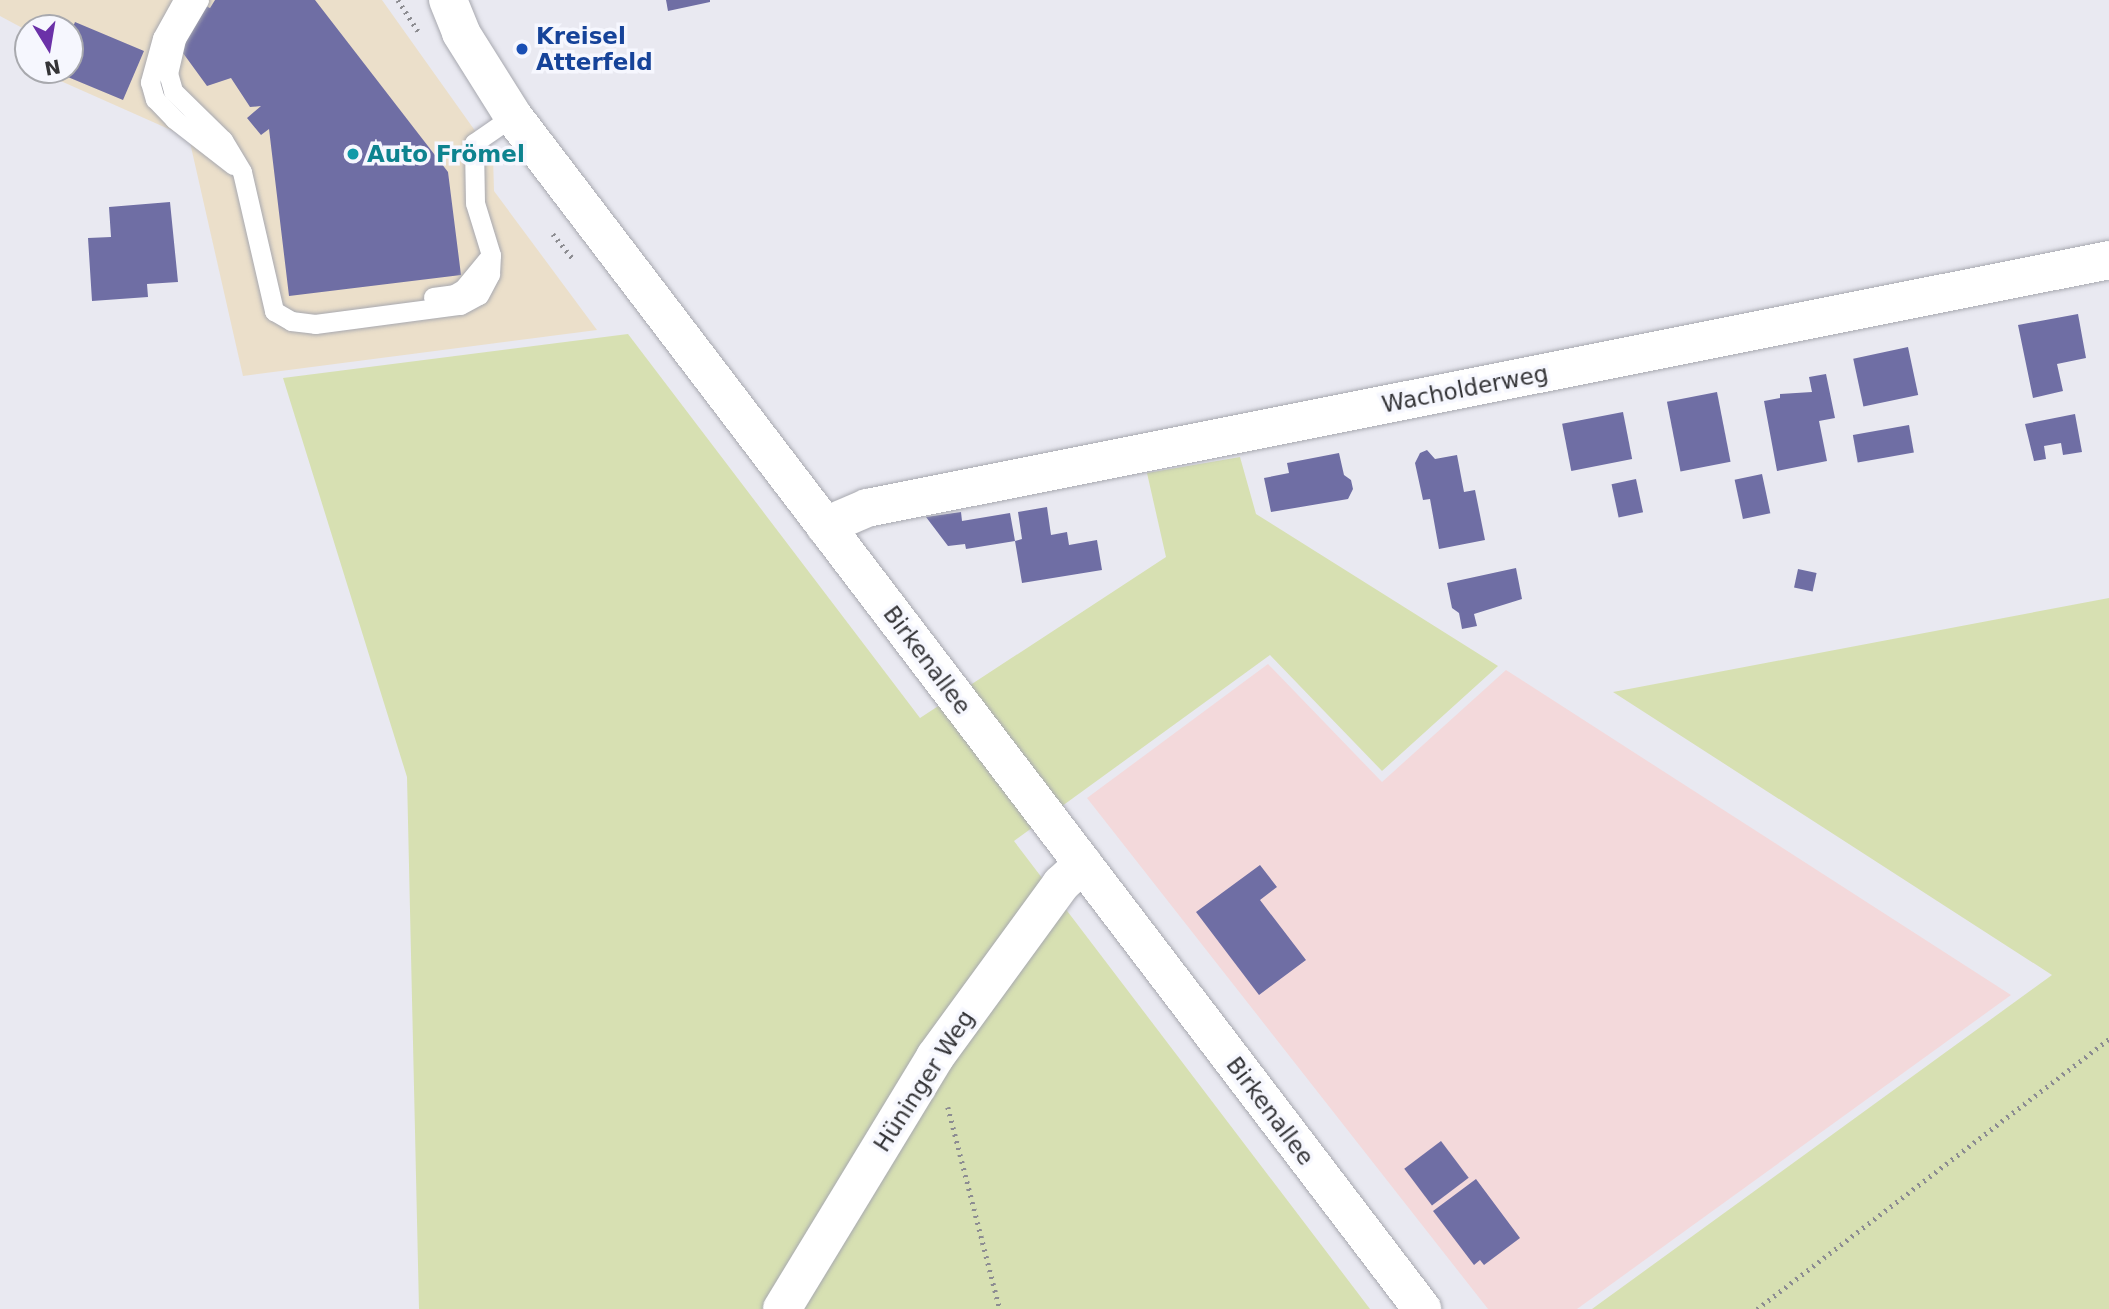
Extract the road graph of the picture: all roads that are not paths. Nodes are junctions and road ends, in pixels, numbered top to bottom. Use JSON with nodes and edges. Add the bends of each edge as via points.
{"nodes":[{"id":1,"x":183,"y":0,"type":"edge"},
{"id":2,"x":199,"y":0,"type":"edge"},
{"id":3,"x":448,"y":0,"type":"edge"},
{"id":4,"x":513,"y":116,"type":"junction"},
{"id":5,"x":242,"y":172,"type":"junction"},
{"id":6,"x":2109,"y":260,"type":"edge"},
{"id":7,"x":825,"y":526,"type":"junction"},
{"id":8,"x":1083,"y":864,"type":"junction"},
{"id":9,"x":782,"y":1309,"type":"edge"},
{"id":10,"x":1422,"y":1309,"type":"edge"}],
"edges":[{"from":1,"to":5,"type":"lane","via":[[154,63],[150,82],[155,99]]},
{"from":2,"to":5,"type":"lane","via":[[176,39],[168,73],[173,91],[223,140]]},
{"from":3,"to":4,"type":"street","name":"Birkenallee","via":[[461,33]]},
{"from":4,"to":5,"type":"lane","via":[[474,143],[475,203],[491,255],[490,274],[479,295],[460,305],[315,324],[291,321],[274,311]]},
{"from":4,"to":7,"type":"street","name":"Birkenallee"},
{"from":6,"to":7,"type":"street","name":"Wacholderweg","via":[[867,508]]},
{"from":7,"to":8,"type":"street","name":"Birkenallee"},
{"from":8,"to":9,"type":"street","name":"Hüninger Weg","via":[[1061,884],[935,1057]]},
{"from":8,"to":10,"type":"street","name":"Birkenallee"}]}
